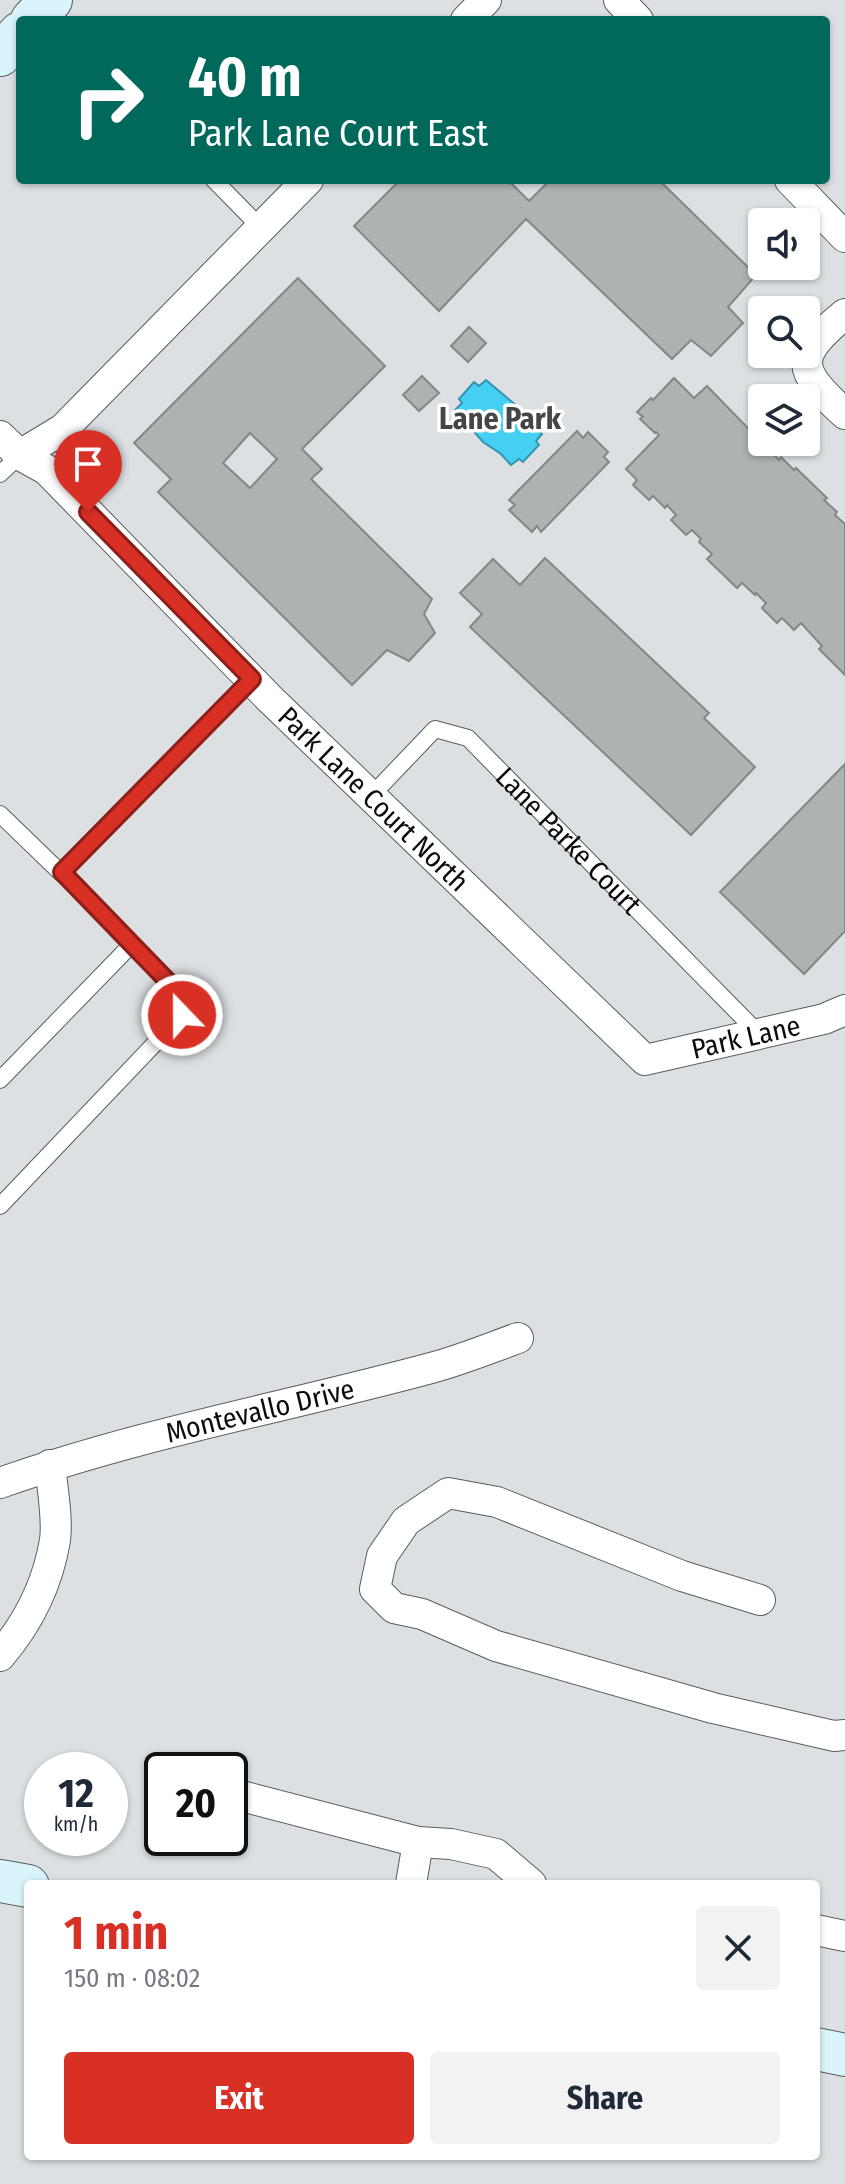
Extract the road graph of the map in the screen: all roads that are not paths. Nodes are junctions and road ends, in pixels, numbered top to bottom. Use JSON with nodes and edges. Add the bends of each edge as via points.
{"nodes":[{"id":1,"x":486,"y":0,"type":"edge"},
{"id":2,"x":619,"y":0,"type":"edge"},
{"id":3,"x":470,"y":16,"type":"edge"},
{"id":4,"x":634,"y":16,"type":"edge"},
{"id":5,"x":16,"y":39,"type":"edge"},
{"id":6,"x":0,"y":55,"type":"edge"},
{"id":7,"x":218,"y":184,"type":"edge"},
{"id":8,"x":304,"y":184,"type":"edge"},
{"id":9,"x":794,"y":184,"type":"edge"},
{"id":10,"x":261,"y":228,"type":"junction"},
{"id":11,"x":845,"y":237,"type":"edge"},
{"id":12,"x":845,"y":314,"type":"edge"},
{"id":13,"x":845,"y":414,"type":"edge"},
{"id":14,"x":7,"y":455,"type":"edge"},
{"id":15,"x":252,"y":679,"type":"junction"},
{"id":16,"x":370,"y":797,"type":"junction"},
{"id":17,"x":0,"y":814,"type":"edge"},
{"id":18,"x":62,"y":872,"type":"junction"},
{"id":19,"x":132,"y":944,"type":"junction"},
{"id":20,"x":845,"y":1010,"type":"edge"},
{"id":21,"x":759,"y":1034,"type":"junction"},
{"id":22,"x":645,"y":1060,"type":"joint"},
{"id":23,"x":0,"y":1080,"type":"edge"},
{"id":24,"x":0,"y":1206,"type":"edge"},
{"id":25,"x":518,"y":1338,"type":"dead end"},
{"id":26,"x":50,"y":1465,"type":"junction"},
{"id":27,"x":0,"y":1483,"type":"edge"},
{"id":28,"x":760,"y":1600,"type":"dead end"},
{"id":29,"x":0,"y":1656,"type":"edge"},
{"id":30,"x":845,"y":1735,"type":"edge"},
{"id":31,"x":248,"y":1798,"type":"edge"},
{"id":32,"x":418,"y":1842,"type":"junction"},
{"id":33,"x":412,"y":1880,"type":"edge"},
{"id":34,"x":526,"y":1880,"type":"edge"},
{"id":35,"x":0,"y":1881,"type":"edge"},
{"id":36,"x":24,"y":1885,"type":"edge"},
{"id":37,"x":820,"y":1931,"type":"edge"},
{"id":38,"x":845,"y":1936,"type":"edge"},
{"id":39,"x":820,"y":2050,"type":"edge"},
{"id":40,"x":845,"y":2055,"type":"edge"}],
"edges":[{"from":1,"to":3,"type":"street"},
{"from":2,"to":4,"type":"street"},
{"from":5,"to":6,"type":"main road"},
{"from":7,"to":10,"type":"lane"},
{"from":8,"to":10,"type":"street"},
{"from":9,"to":11,"type":"street"},
{"from":10,"to":14,"type":"street","via":[[63,429]]},
{"from":12,"to":13,"type":"street","via":[[813,344],[806,358],[810,377]]},
{"from":14,"to":15,"type":"street","name":"Park Lane Court North","via":[[47,470]]},
{"from":15,"to":16,"type":"street","name":"Park Lane Court North"},
{"from":15,"to":18,"type":"lane"},
{"from":16,"to":21,"type":"lane","name":"Lane Parke Court","via":[[435,729],[468,738]]},
{"from":16,"to":22,"type":"street","name":"Park Lane Court North"},
{"from":17,"to":18,"type":"lane"},
{"from":18,"to":19,"type":"lane"},
{"from":19,"to":23,"type":"lane"},
{"from":19,"to":24,"type":"lane","via":[[184,998],[182,1015]]},
{"from":20,"to":21,"type":"street","name":"Park Lane"},
{"from":21,"to":22,"type":"street","name":"Park Lane"},
{"from":25,"to":26,"type":"street","name":"Montevallo Drive","via":[[434,1367]]},
{"from":26,"to":27,"type":"street","name":"Montevallo Drive"},
{"from":26,"to":29,"type":"street","via":[[55,1537],[43,1588]]},
{"from":28,"to":30,"type":"street","via":[[682,1576],[497,1502],[448,1493],[406,1521],[382,1556],[375,1589],[394,1608],[422,1614],[496,1646],[713,1708]]},
{"from":31,"to":32,"type":"street"},
{"from":32,"to":33,"type":"street"},
{"from":32,"to":34,"type":"street","via":[[496,1854]]},
{"from":35,"to":36,"type":"main road"},
{"from":37,"to":38,"type":"street"},
{"from":39,"to":40,"type":"main road"}]}
